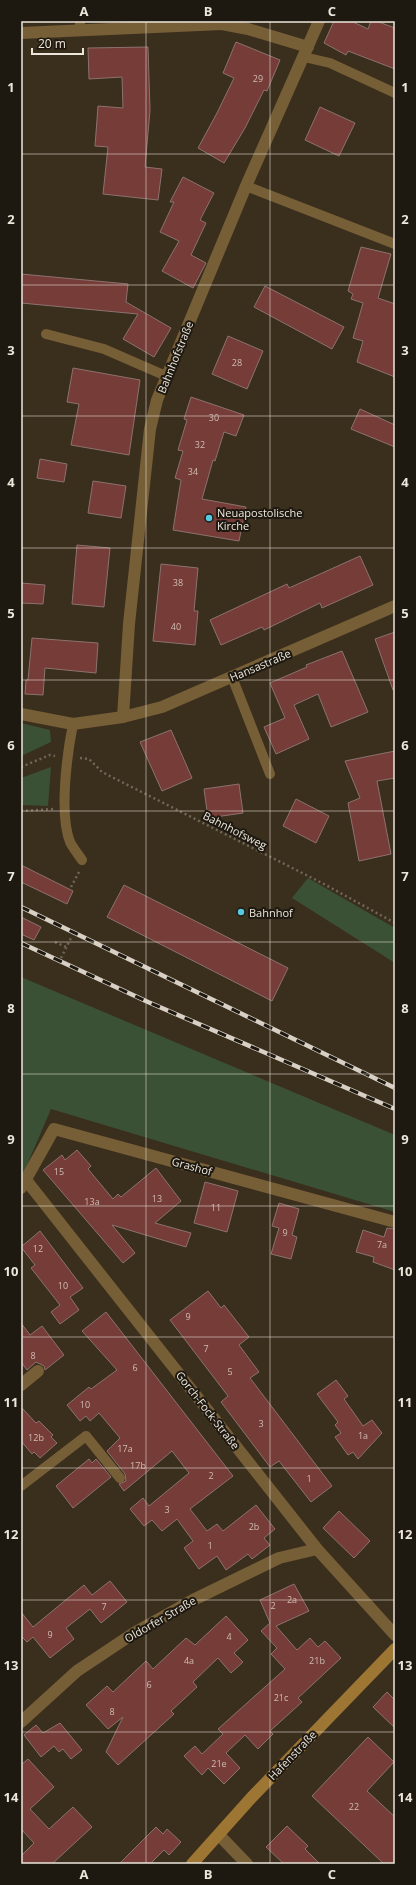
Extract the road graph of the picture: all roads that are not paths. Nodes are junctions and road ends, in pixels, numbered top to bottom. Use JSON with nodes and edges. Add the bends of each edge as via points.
{"nodes":[{"id":1,"x":319,"y":21,"type":"edge"},
{"id":2,"x":80,"y":26,"type":"edge"},
{"id":3,"x":21,"y":33,"type":"edge"},
{"id":4,"x":306,"y":52,"type":"junction"},
{"id":5,"x":395,"y":93,"type":"edge"},
{"id":6,"x":246,"y":186,"type":"junction"},
{"id":7,"x":395,"y":244,"type":"edge"},
{"id":8,"x":46,"y":334,"type":"dead end"},
{"id":9,"x":166,"y":376,"type":"junction"},
{"id":10,"x":395,"y":606,"type":"edge"},
{"id":11,"x":232,"y":677,"type":"junction"},
{"id":12,"x":21,"y":714,"type":"edge"},
{"id":13,"x":123,"y":717,"type":"junction"},
{"id":14,"x":73,"y":724,"type":"junction"},
{"id":15,"x":270,"y":774,"type":"dead end"},
{"id":16,"x":82,"y":860,"type":"dead end"},
{"id":17,"x":24,"y":1184,"type":"edge"},
{"id":18,"x":395,"y":1222,"type":"edge"},
{"id":19,"x":38,"y":1371,"type":"dead end"},
{"id":20,"x":21,"y":1385,"type":"edge"},
{"id":21,"x":120,"y":1478,"type":"dead end"},
{"id":22,"x":21,"y":1486,"type":"edge"},
{"id":23,"x":317,"y":1549,"type":"junction"},
{"id":24,"x":395,"y":1635,"type":"edge"},
{"id":25,"x":395,"y":1649,"type":"edge"},
{"id":26,"x":21,"y":1722,"type":"edge"},
{"id":27,"x":218,"y":1835,"type":"junction"},
{"id":28,"x":192,"y":1864,"type":"edge"},
{"id":29,"x":247,"y":1864,"type":"edge"}],
"edges":[{"from":1,"to":4,"type":"street","name":"Bahnhofstraße"},
{"from":2,"to":3,"type":"street"},
{"from":2,"to":4,"type":"street","via":[[222,24],[248,29]]},
{"from":4,"to":5,"type":"lane"},
{"from":4,"to":6,"type":"street","name":"Bahnhofstraße"},
{"from":6,"to":7,"type":"lane"},
{"from":6,"to":9,"type":"street","name":"Bahnhofstraße"},
{"from":8,"to":9,"type":"lane","via":[[104,350]]},
{"from":9,"to":13,"type":"street","name":"Bahnhofstraße","via":[[150,429],[129,624]]},
{"from":10,"to":11,"type":"street","name":"Hansastraße"},
{"from":11,"to":13,"type":"street","name":"Hansastraße","via":[[162,707]]},
{"from":11,"to":15,"type":"lane"},
{"from":12,"to":14,"type":"street","name":"Hansastraße"},
{"from":13,"to":14,"type":"street","name":"Hansastraße"},
{"from":14,"to":16,"type":"lane","via":[[67,756],[65,824],[70,842]]},
{"from":17,"to":18,"type":"street","name":"Grashof","via":[[54,1129]]},
{"from":17,"to":23,"type":"street","name":"Gorch-Fock-Straße"},
{"from":19,"to":20,"type":"street"},
{"from":21,"to":22,"type":"lane","via":[[86,1436]]},
{"from":23,"to":24,"type":"street","name":"Gorch-Fock-Straße"},
{"from":23,"to":26,"type":"street","name":"Oldorfer Straße","via":[[279,1558],[193,1600],[134,1633],[78,1671]]},
{"from":25,"to":27,"type":"street","name":"Hafenstraße"},
{"from":27,"to":28,"type":"street","name":"Hafenstraße"},
{"from":27,"to":29,"type":"street"}]}
